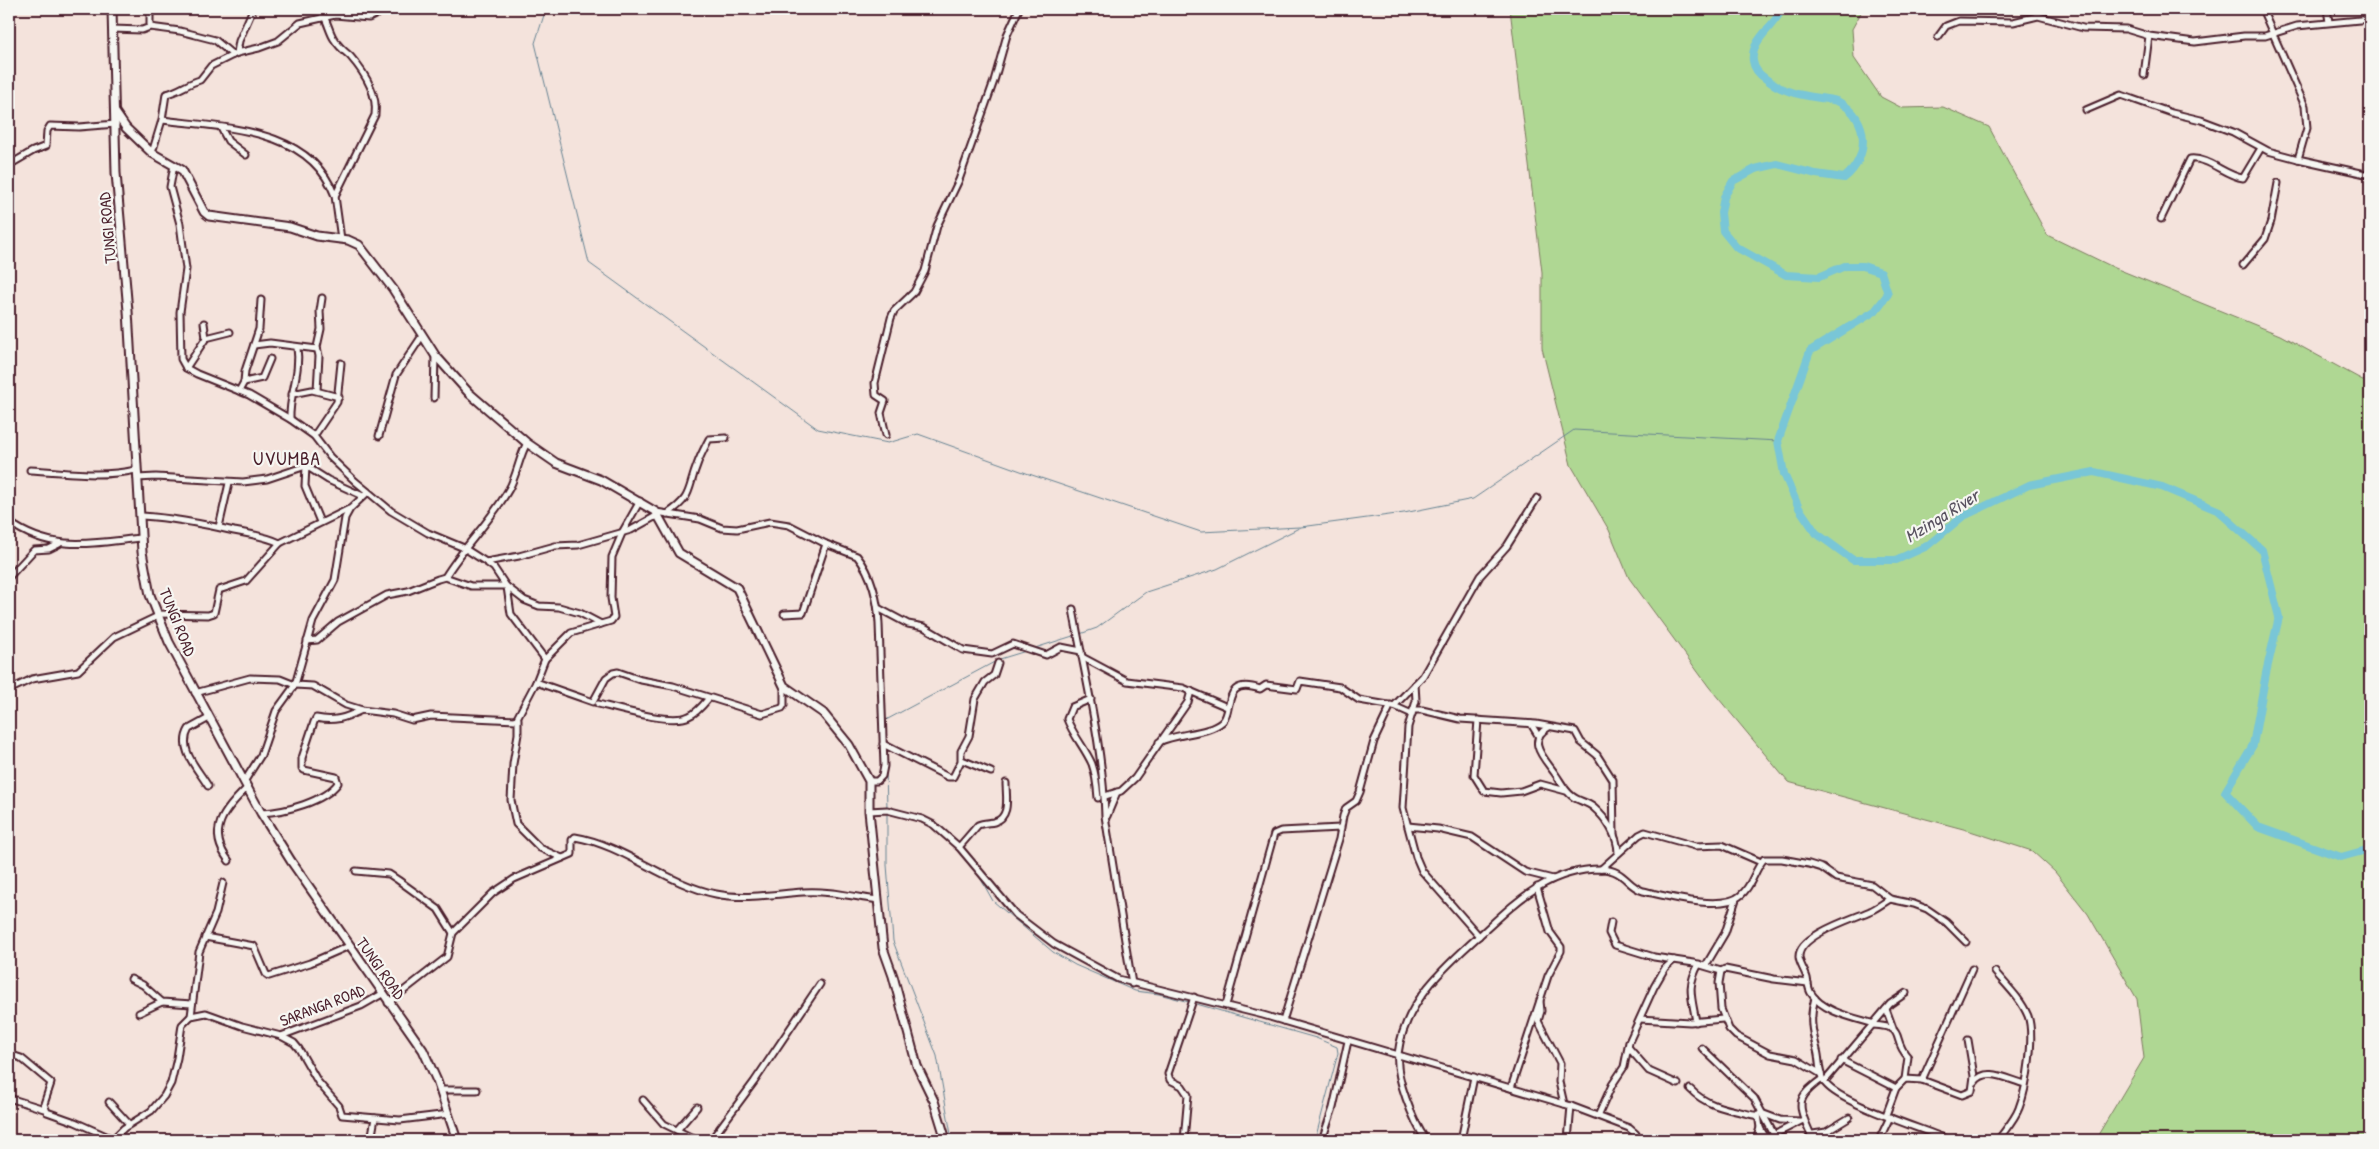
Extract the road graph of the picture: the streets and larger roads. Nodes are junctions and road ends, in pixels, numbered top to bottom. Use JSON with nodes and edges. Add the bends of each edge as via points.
{"nodes":[{"id":1,"x":112,"y":9,"type":"edge"},
{"id":2,"x":150,"y":9,"type":"edge"},
{"id":3,"x":253,"y":9,"type":"edge"},
{"id":4,"x":317,"y":9,"type":"edge"},
{"id":5,"x":332,"y":9,"type":"edge"},
{"id":6,"x":377,"y":9,"type":"edge"},
{"id":7,"x":1019,"y":9,"type":"edge"},
{"id":8,"x":2262,"y":9,"type":"edge"},
{"id":9,"x":2327,"y":9,"type":"edge"},
{"id":10,"x":332,"y":16,"type":"junction"},
{"id":11,"x":324,"y":17,"type":"junction"},
{"id":12,"x":2370,"y":19,"type":"edge"},
{"id":13,"x":2329,"y":22,"type":"junction"},
{"id":14,"x":150,"y":27,"type":"junction"},
{"id":15,"x":112,"y":29,"type":"junction"},
{"id":16,"x":2272,"y":32,"type":"junction"},
{"id":17,"x":2149,"y":36,"type":"junction"},
{"id":18,"x":1938,"y":37,"type":"dead end"},
{"id":19,"x":235,"y":54,"type":"junction"},
{"id":20,"x":2144,"y":75,"type":"dead end"},
{"id":21,"x":2086,"y":110,"type":"dead end"},
{"id":22,"x":115,"y":112,"type":"junction"},
{"id":23,"x":162,"y":120,"type":"junction"},
{"id":24,"x":116,"y":124,"type":"junction"},
{"id":25,"x":221,"y":128,"type":"junction"},
{"id":26,"x":2261,"y":148,"type":"junction"},
{"id":27,"x":152,"y":153,"type":"junction"},
{"id":28,"x":246,"y":155,"type":"dead end"},
{"id":29,"x":2298,"y":159,"type":"junction"},
{"id":30,"x":9,"y":165,"type":"edge"},
{"id":31,"x":174,"y":165,"type":"junction"},
{"id":32,"x":2370,"y":175,"type":"edge"},
{"id":33,"x":2278,"y":183,"type":"dead end"},
{"id":34,"x":335,"y":196,"type":"junction"},
{"id":35,"x":2161,"y":219,"type":"dead end"},
{"id":36,"x":341,"y":239,"type":"junction"},
{"id":37,"x":2243,"y":265,"type":"dead end"},
{"id":38,"x":322,"y":298,"type":"dead end"},
{"id":39,"x":261,"y":300,"type":"dead end"},
{"id":40,"x":204,"y":323,"type":"dead end"},
{"id":41,"x":230,"y":332,"type":"dead end"},
{"id":42,"x":422,"y":336,"type":"junction"},
{"id":43,"x":206,"y":338,"type":"junction"},
{"id":44,"x":254,"y":344,"type":"junction"},
{"id":45,"x":297,"y":347,"type":"junction"},
{"id":46,"x":317,"y":349,"type":"junction"},
{"id":47,"x":435,"y":355,"type":"junction"},
{"id":48,"x":270,"y":359,"type":"dead end"},
{"id":49,"x":341,"y":363,"type":"dead end"},
{"id":50,"x":186,"y":368,"type":"junction"},
{"id":51,"x":244,"y":382,"type":"junction"},
{"id":52,"x":317,"y":390,"type":"junction"},
{"id":53,"x":239,"y":391,"type":"junction"},
{"id":54,"x":292,"y":394,"type":"junction"},
{"id":55,"x":339,"y":397,"type":"junction"},
{"id":56,"x":434,"y":398,"type":"dead end"},
{"id":57,"x":290,"y":419,"type":"junction"},
{"id":58,"x":886,"y":435,"type":"dead end"},
{"id":59,"x":314,"y":436,"type":"junction"},
{"id":60,"x":379,"y":436,"type":"dead end"},
{"id":61,"x":726,"y":438,"type":"dead end"},
{"id":62,"x":527,"y":442,"type":"junction"},
{"id":63,"x":306,"y":466,"type":"junction"},
{"id":64,"x":30,"y":470,"type":"dead end"},
{"id":65,"x":137,"y":474,"type":"junction"},
{"id":66,"x":229,"y":483,"type":"junction"},
{"id":67,"x":368,"y":492,"type":"junction"},
{"id":68,"x":363,"y":496,"type":"junction"},
{"id":69,"x":1537,"y":498,"type":"dead end"},
{"id":70,"x":640,"y":501,"type":"junction"},
{"id":71,"x":350,"y":509,"type":"junction"},
{"id":72,"x":657,"y":513,"type":"junction"},
{"id":73,"x":667,"y":514,"type":"junction"},
{"id":74,"x":142,"y":516,"type":"junction"},
{"id":75,"x":9,"y":522,"type":"edge"},
{"id":76,"x":320,"y":522,"type":"junction"},
{"id":77,"x":219,"y":527,"type":"junction"},
{"id":78,"x":623,"y":531,"type":"junction"},
{"id":79,"x":141,"y":538,"type":"junction"},
{"id":80,"x":280,"y":543,"type":"junction"},
{"id":81,"x":59,"y":544,"type":"junction"},
{"id":82,"x":826,"y":544,"type":"junction"},
{"id":83,"x":464,"y":548,"type":"junction"},
{"id":84,"x":486,"y":562,"type":"junction"},
{"id":85,"x":9,"y":577,"type":"edge"},
{"id":86,"x":445,"y":577,"type":"junction"},
{"id":87,"x":507,"y":586,"type":"junction"},
{"id":88,"x":878,"y":608,"type":"junction"},
{"id":89,"x":1073,"y":609,"type":"dead end"},
{"id":90,"x":784,"y":614,"type":"dead end"},
{"id":91,"x":157,"y":615,"type":"junction"},
{"id":92,"x":602,"y":624,"type":"junction"},
{"id":93,"x":307,"y":641,"type":"junction"},
{"id":94,"x":1081,"y":651,"type":"junction"},
{"id":95,"x":1082,"y":657,"type":"junction"},
{"id":96,"x":545,"y":659,"type":"junction"},
{"id":97,"x":998,"y":663,"type":"dead end"},
{"id":98,"x":536,"y":682,"type":"junction"},
{"id":99,"x":1415,"y":684,"type":"junction"},
{"id":100,"x":295,"y":685,"type":"junction"},
{"id":101,"x":784,"y":686,"type":"junction"},
{"id":102,"x":9,"y":690,"type":"edge"},
{"id":103,"x":1191,"y":691,"type":"junction"},
{"id":104,"x":195,"y":693,"type":"junction"},
{"id":105,"x":710,"y":698,"type":"junction"},
{"id":106,"x":1091,"y":699,"type":"junction"},
{"id":107,"x":598,"y":704,"type":"dead end"},
{"id":108,"x":1392,"y":705,"type":"junction"},
{"id":109,"x":1227,"y":708,"type":"junction"},
{"id":110,"x":362,"y":710,"type":"junction"},
{"id":111,"x":1413,"y":712,"type":"junction"},
{"id":112,"x":209,"y":718,"type":"junction"},
{"id":113,"x":518,"y":720,"type":"junction"},
{"id":114,"x":1478,"y":720,"type":"junction"},
{"id":115,"x":1531,"y":724,"type":"junction"},
{"id":116,"x":1549,"y":727,"type":"junction"},
{"id":117,"x":1539,"y":737,"type":"junction"},
{"id":118,"x":1159,"y":742,"type":"junction"},
{"id":119,"x":883,"y":744,"type":"junction"},
{"id":120,"x":962,"y":760,"type":"junction"},
{"id":121,"x":991,"y":772,"type":"dead end"},
{"id":122,"x":869,"y":781,"type":"junction"},
{"id":123,"x":1006,"y":783,"type":"dead end"},
{"id":124,"x":245,"y":785,"type":"junction"},
{"id":125,"x":208,"y":786,"type":"dead end"},
{"id":126,"x":1567,"y":791,"type":"junction"},
{"id":127,"x":1117,"y":792,"type":"junction"},
{"id":128,"x":1105,"y":796,"type":"junction"},
{"id":129,"x":1098,"y":798,"type":"dead end"},
{"id":130,"x":869,"y":811,"type":"junction"},
{"id":131,"x":261,"y":814,"type":"junction"},
{"id":132,"x":1106,"y":822,"type":"junction"},
{"id":133,"x":1408,"y":826,"type":"junction"},
{"id":134,"x":1340,"y":828,"type":"junction"},
{"id":135,"x":1614,"y":835,"type":"junction"},
{"id":136,"x":960,"y":847,"type":"junction"},
{"id":137,"x":1618,"y":853,"type":"junction"},
{"id":138,"x":562,"y":858,"type":"junction"},
{"id":139,"x":229,"y":861,"type":"dead end"},
{"id":140,"x":1761,"y":862,"type":"junction"},
{"id":141,"x":1601,"y":870,"type":"junction"},
{"id":142,"x":356,"y":871,"type":"dead end"},
{"id":143,"x":1553,"y":879,"type":"junction"},
{"id":144,"x":223,"y":883,"type":"dead end"},
{"id":145,"x":1537,"y":887,"type":"junction"},
{"id":146,"x":1737,"y":898,"type":"junction"},
{"id":147,"x":1890,"y":899,"type":"junction"},
{"id":148,"x":878,"y":900,"type":"junction"},
{"id":149,"x":1611,"y":922,"type":"dead end"},
{"id":150,"x":453,"y":933,"type":"junction"},
{"id":151,"x":1479,"y":936,"type":"junction"},
{"id":152,"x":205,"y":938,"type":"junction"},
{"id":153,"x":1966,"y":942,"type":"dead end"},
{"id":154,"x":349,"y":946,"type":"junction"},
{"id":155,"x":1674,"y":960,"type":"junction"},
{"id":156,"x":1699,"y":964,"type":"junction"},
{"id":157,"x":1706,"y":966,"type":"junction"},
{"id":158,"x":1972,"y":969,"type":"dead end"},
{"id":159,"x":1721,"y":971,"type":"junction"},
{"id":160,"x":1995,"y":972,"type":"dead end"},
{"id":161,"x":131,"y":979,"type":"dead end"},
{"id":162,"x":1808,"y":983,"type":"junction"},
{"id":163,"x":820,"y":984,"type":"dead end"},
{"id":164,"x":1132,"y":984,"type":"junction"},
{"id":165,"x":1906,"y":993,"type":"dead end"},
{"id":166,"x":382,"y":994,"type":"junction"},
{"id":167,"x":1194,"y":997,"type":"junction"},
{"id":168,"x":1815,"y":998,"type":"junction"},
{"id":169,"x":1539,"y":1000,"type":"junction"},
{"id":170,"x":162,"y":1002,"type":"junction"},
{"id":171,"x":388,"y":1003,"type":"junction"},
{"id":172,"x":192,"y":1004,"type":"junction"},
{"id":173,"x":1226,"y":1005,"type":"junction"},
{"id":174,"x":1886,"y":1009,"type":"junction"},
{"id":175,"x":139,"y":1013,"type":"dead end"},
{"id":176,"x":191,"y":1016,"type":"junction"},
{"id":177,"x":1640,"y":1019,"type":"junction"},
{"id":178,"x":1723,"y":1019,"type":"junction"},
{"id":179,"x":1283,"y":1021,"type":"junction"},
{"id":180,"x":1696,"y":1022,"type":"junction"},
{"id":181,"x":1874,"y":1024,"type":"junction"},
{"id":182,"x":1893,"y":1028,"type":"junction"},
{"id":183,"x":280,"y":1036,"type":"junction"},
{"id":184,"x":1968,"y":1040,"type":"dead end"},
{"id":185,"x":1348,"y":1041,"type":"junction"},
{"id":186,"x":1628,"y":1047,"type":"junction"},
{"id":187,"x":1702,"y":1048,"type":"dead end"},
{"id":188,"x":9,"y":1054,"type":"edge"},
{"id":189,"x":1398,"y":1055,"type":"junction"},
{"id":190,"x":1841,"y":1060,"type":"junction"},
{"id":191,"x":1474,"y":1077,"type":"junction"},
{"id":192,"x":1822,"y":1078,"type":"junction"},
{"id":193,"x":1905,"y":1079,"type":"junction"},
{"id":194,"x":1922,"y":1080,"type":"junction"},
{"id":195,"x":1974,"y":1082,"type":"junction"},
{"id":196,"x":1678,"y":1084,"type":"dead end"},
{"id":197,"x":2024,"y":1084,"type":"junction"},
{"id":198,"x":1511,"y":1088,"type":"junction"},
{"id":199,"x":1896,"y":1088,"type":"junction"},
{"id":200,"x":1690,"y":1089,"type":"dead end"},
{"id":201,"x":441,"y":1090,"type":"junction"},
{"id":202,"x":477,"y":1090,"type":"dead end"},
{"id":203,"x":9,"y":1098,"type":"edge"},
{"id":204,"x":643,"y":1100,"type":"dead end"},
{"id":205,"x":109,"y":1102,"type":"dead end"},
{"id":206,"x":1564,"y":1104,"type":"junction"},
{"id":207,"x":1571,"y":1106,"type":"junction"},
{"id":208,"x":697,"y":1107,"type":"dead end"},
{"id":209,"x":44,"y":1109,"type":"junction"},
{"id":210,"x":450,"y":1113,"type":"junction"},
{"id":211,"x":1761,"y":1115,"type":"junction"},
{"id":212,"x":1598,"y":1116,"type":"junction"},
{"id":213,"x":1888,"y":1116,"type":"junction"},
{"id":214,"x":375,"y":1118,"type":"junction"},
{"id":215,"x":1849,"y":1118,"type":"dead end"},
{"id":216,"x":1801,"y":1120,"type":"junction"},
{"id":217,"x":129,"y":1124,"type":"junction"},
{"id":218,"x":1760,"y":1128,"type":"junction"},
{"id":219,"x":677,"y":1130,"type":"junction"},
{"id":220,"x":1775,"y":1133,"type":"junction"},
{"id":221,"x":1811,"y":1135,"type":"junction"},
{"id":222,"x":1767,"y":1139,"type":"edge"},
{"id":223,"x":112,"y":1140,"type":"edge"},
{"id":224,"x":371,"y":1140,"type":"edge"},
{"id":225,"x":457,"y":1140,"type":"edge"},
{"id":226,"x":696,"y":1140,"type":"edge"},
{"id":227,"x":711,"y":1140,"type":"edge"},
{"id":228,"x":946,"y":1140,"type":"edge"},
{"id":229,"x":1184,"y":1140,"type":"edge"},
{"id":230,"x":1322,"y":1140,"type":"edge"},
{"id":231,"x":1426,"y":1140,"type":"edge"},
{"id":232,"x":1461,"y":1140,"type":"edge"},
{"id":233,"x":1568,"y":1140,"type":"edge"},
{"id":234,"x":1639,"y":1140,"type":"edge"},
{"id":235,"x":1756,"y":1140,"type":"edge"},
{"id":236,"x":1777,"y":1140,"type":"edge"},
{"id":237,"x":1807,"y":1140,"type":"edge"},
{"id":238,"x":1879,"y":1140,"type":"edge"},
{"id":239,"x":1949,"y":1140,"type":"edge"},
{"id":240,"x":1998,"y":1140,"type":"edge"}],
"edges":[{"from":1,"to":15,"type":"street","name":"TUNGI ROAD"},
{"from":2,"to":14,"type":"street"},
{"from":3,"to":19,"type":"street"},
{"from":4,"to":11,"type":"street"},
{"from":5,"to":10,"type":"street"},
{"from":6,"to":10,"type":"street","via":[[379,13],[369,18]]},
{"from":7,"to":58,"type":"street","via":[[1007,35],[967,158],[937,226],[925,271],[914,292],[891,318],[875,383],[876,394],[885,401],[881,413]]},
{"from":8,"to":16,"type":"street"},
{"from":9,"to":13,"type":"street"},
{"from":10,"to":11,"type":"street"},
{"from":11,"to":19,"type":"street","via":[[300,23],[278,40]]},
{"from":11,"to":34,"type":"street","via":[[334,39],[357,64],[376,103],[375,115]]},
{"from":12,"to":13,"type":"street"},
{"from":13,"to":16,"type":"street"},
{"from":14,"to":15,"type":"street","via":[[142,30]]},
{"from":14,"to":19,"type":"street","via":[[215,40]]},
{"from":15,"to":22,"type":"street","name":"TUNGI ROAD"},
{"from":16,"to":17,"type":"street","via":[[2265,36],[2195,42]]},
{"from":16,"to":29,"type":"street","via":[[2305,106],[2307,128]]},
{"from":17,"to":18,"type":"street","via":[[2126,29],[2083,28],[2038,16],[2013,22],[1959,21],[1946,26]]},
{"from":17,"to":20,"type":"street"},
{"from":19,"to":23,"type":"street","via":[[208,68],[200,80],[165,95]]},
{"from":21,"to":26,"type":"street","via":[[2121,95],[2233,132]]},
{"from":22,"to":24,"type":"street","name":"TUNGI ROAD"},
{"from":22,"to":27,"type":"street","via":[[126,128]]},
{"from":23,"to":25,"type":"street"},
{"from":23,"to":27,"type":"street"},
{"from":24,"to":30,"type":"street","via":[[50,126],[46,146]]},
{"from":24,"to":65,"type":"street","name":"TUNGI ROAD","via":[[116,173]]},
{"from":25,"to":28,"type":"street","via":[[228,142]]},
{"from":25,"to":34,"type":"street","via":[[247,130],[282,142],[325,174]]},
{"from":26,"to":29,"type":"street"},
{"from":26,"to":35,"type":"street","via":[[2243,178],[2190,159]]},
{"from":27,"to":31,"type":"street"},
{"from":29,"to":32,"type":"street"},
{"from":31,"to":36,"type":"street","via":[[186,174],[209,216],[290,227],[317,236]]},
{"from":31,"to":50,"type":"street","via":[[170,187],[180,224],[186,269],[180,312],[181,359]]},
{"from":33,"to":37,"type":"street","via":[[2265,239]]},
{"from":34,"to":36,"type":"street"},
{"from":36,"to":42,"type":"street","via":[[362,248],[393,289]]},
{"from":38,"to":46,"type":"street"},
{"from":39,"to":44,"type":"street","via":[[260,325]]},
{"from":40,"to":43,"type":"street"},
{"from":41,"to":43,"type":"street"},
{"from":42,"to":47,"type":"street"},
{"from":42,"to":60,"type":"street","via":[[396,375]]},
{"from":43,"to":50,"type":"street"},
{"from":44,"to":45,"type":"street"},
{"from":44,"to":51,"type":"street"},
{"from":45,"to":46,"type":"street"},
{"from":45,"to":54,"type":"street","via":[[299,366]]},
{"from":46,"to":52,"type":"street","via":[[320,356]]},
{"from":47,"to":56,"type":"street"},
{"from":47,"to":62,"type":"street","via":[[470,393]]},
{"from":48,"to":51,"type":"street","via":[[262,378]]},
{"from":49,"to":55,"type":"street"},
{"from":50,"to":53,"type":"street"},
{"from":51,"to":53,"type":"street"},
{"from":52,"to":54,"type":"street"},
{"from":52,"to":55,"type":"street"},
{"from":53,"to":57,"type":"street"},
{"from":54,"to":57,"type":"street"},
{"from":55,"to":59,"type":"street"},
{"from":57,"to":59,"type":"street"},
{"from":59,"to":67,"type":"street","via":[[330,457]]},
{"from":61,"to":73,"type":"street","via":[[709,439],[684,501]]},
{"from":62,"to":70,"type":"street","via":[[556,463],[601,480]]},
{"from":62,"to":83,"type":"street","via":[[509,488],[482,529]]},
{"from":63,"to":66,"type":"street","via":[[268,479]]},
{"from":63,"to":68,"type":"street"},
{"from":63,"to":76,"type":"street","via":[[305,486]]},
{"from":64,"to":65,"type":"street","via":[[77,475]]},
{"from":65,"to":66,"type":"street"},
{"from":65,"to":74,"type":"street","name":"TUNGI ROAD"},
{"from":66,"to":77,"type":"street"},
{"from":67,"to":68,"type":"street"},
{"from":67,"to":83,"type":"street","via":[[400,517]]},
{"from":68,"to":71,"type":"street"},
{"from":69,"to":99,"type":"street","via":[[1508,546],[1480,576],[1430,665]]},
{"from":70,"to":72,"type":"street"},
{"from":70,"to":78,"type":"street"},
{"from":71,"to":76,"type":"street"},
{"from":71,"to":93,"type":"street","via":[[342,530],[335,580],[316,614]]},
{"from":72,"to":73,"type":"street"},
{"from":72,"to":78,"type":"street","via":[[631,530]]},
{"from":72,"to":101,"type":"street","via":[[678,553],[737,588]]},
{"from":73,"to":82,"type":"street","via":[[700,519],[729,529],[765,523],[789,525]]},
{"from":74,"to":77,"type":"street"},
{"from":74,"to":79,"type":"street","name":"TUNGI ROAD"},
{"from":75,"to":81,"type":"street","via":[[39,538]]},
{"from":76,"to":80,"type":"street"},
{"from":77,"to":80,"type":"street"},
{"from":78,"to":84,"type":"street","via":[[578,545],[549,547]]},
{"from":78,"to":92,"type":"street","via":[[611,563],[614,617]]},
{"from":79,"to":81,"type":"street"},
{"from":79,"to":91,"type":"street","name":"TUNGI ROAD","via":[[150,595]]},
{"from":80,"to":91,"type":"street","via":[[246,581],[219,590],[214,613]]},
{"from":81,"to":85,"type":"street","via":[[49,549],[34,550]]},
{"from":82,"to":88,"type":"street","via":[[857,556]]},
{"from":82,"to":90,"type":"street","via":[[803,613]]},
{"from":83,"to":84,"type":"street"},
{"from":83,"to":86,"type":"street"},
{"from":84,"to":87,"type":"street"},
{"from":86,"to":87,"type":"street","via":[[465,585]]},
{"from":86,"to":93,"type":"street","via":[[387,595],[338,622],[317,640]]},
{"from":87,"to":92,"type":"street","via":[[532,604],[567,609]]},
{"from":87,"to":96,"type":"street","via":[[511,614]]},
{"from":88,"to":94,"type":"street","via":[[970,652],[992,654],[1013,644],[1046,655],[1061,647]]},
{"from":88,"to":119,"type":"street"},
{"from":89,"to":94,"type":"street"},
{"from":91,"to":102,"type":"street","via":[[114,637],[78,671],[32,679]]},
{"from":91,"to":104,"type":"street","name":"TUNGI ROAD"},
{"from":92,"to":96,"type":"street","via":[[571,633]]},
{"from":93,"to":100,"type":"street"},
{"from":94,"to":95,"type":"street"},
{"from":95,"to":103,"type":"street","via":[[1127,681],[1176,686]]},
{"from":95,"to":106,"type":"street"},
{"from":96,"to":98,"type":"street"},
{"from":97,"to":120,"type":"street","via":[[994,675],[983,683],[975,699],[972,724],[961,751]]},
{"from":98,"to":105,"type":"street","via":[[592,702],[606,678],[618,672]]},
{"from":98,"to":113,"type":"street"},
{"from":99,"to":108,"type":"street"},
{"from":99,"to":111,"type":"street","via":[[1417,696]]},
{"from":100,"to":104,"type":"street","via":[[280,678],[250,678]]},
{"from":100,"to":110,"type":"street","via":[[310,685]]},
{"from":100,"to":124,"type":"street","via":[[276,710],[261,755]]},
{"from":101,"to":105,"type":"street","via":[[784,705],[765,714]]},
{"from":101,"to":122,"type":"street","via":[[823,713],[849,745]]},
{"from":103,"to":109,"type":"street"},
{"from":103,"to":118,"type":"street","via":[[1188,702]]},
{"from":104,"to":112,"type":"street","name":"TUNGI ROAD"},
{"from":105,"to":107,"type":"street","via":[[692,715],[682,718],[663,718]]},
{"from":106,"to":128,"type":"street"},
{"from":106,"to":129,"type":"street","via":[[1072,707],[1067,719],[1093,768]]},
{"from":108,"to":109,"type":"street","via":[[1360,700],[1340,687],[1300,681],[1297,689],[1266,685],[1260,689],[1242,687],[1229,698]]},
{"from":108,"to":111,"type":"street"},
{"from":108,"to":134,"type":"street","via":[[1374,741],[1360,792],[1356,801],[1346,808]]},
{"from":109,"to":118,"type":"street","via":[[1225,719],[1215,727]]},
{"from":110,"to":113,"type":"street","via":[[415,720],[431,716]]},
{"from":110,"to":131,"type":"street","via":[[342,719],[328,721],[316,718],[314,722],[302,758],[302,768],[336,777],[338,783],[334,788],[323,797],[286,810]]},
{"from":111,"to":114,"type":"street"},
{"from":111,"to":133,"type":"street","via":[[1408,727],[1402,794]]},
{"from":112,"to":124,"type":"street","name":"TUNGI ROAD"},
{"from":112,"to":125,"type":"street","via":[[189,729],[186,742],[194,766]]},
{"from":113,"to":138,"type":"street","via":[[511,800],[516,824],[540,848]]},
{"from":114,"to":115,"type":"street"},
{"from":114,"to":126,"type":"street","via":[[1474,775],[1484,791],[1521,791],[1540,784]]},
{"from":115,"to":116,"type":"street"},
{"from":115,"to":117,"type":"street"},
{"from":116,"to":117,"type":"street"},
{"from":116,"to":135,"type":"street","via":[[1575,732],[1611,774],[1614,780]]},
{"from":117,"to":126,"type":"street","via":[[1540,753]]},
{"from":118,"to":127,"type":"street","via":[[1136,778]]},
{"from":119,"to":120,"type":"street","via":[[950,777],[954,776]]},
{"from":119,"to":122,"type":"street","via":[[882,776],[878,781]]},
{"from":120,"to":121,"type":"street"},
{"from":122,"to":130,"type":"street"},
{"from":123,"to":136,"type":"street","via":[[1003,816],[997,822],[978,824]]},
{"from":124,"to":131,"type":"street","name":"TUNGI ROAD"},
{"from":124,"to":139,"type":"street","via":[[229,805],[220,825],[219,845]]},
{"from":126,"to":135,"type":"street","via":[[1593,807]]},
{"from":127,"to":128,"type":"street"},
{"from":127,"to":132,"type":"street"},
{"from":128,"to":132,"type":"street"},
{"from":130,"to":136,"type":"street","via":[[887,810],[922,819]]},
{"from":130,"to":148,"type":"street"},
{"from":131,"to":154,"type":"street","name":"TUNGI ROAD"},
{"from":132,"to":164,"type":"street"},
{"from":133,"to":143,"type":"street","via":[[1472,837],[1526,872]]},
{"from":133,"to":151,"type":"street","via":[[1422,872]]},
{"from":134,"to":173,"type":"street","via":[[1274,834]]},
{"from":134,"to":179,"type":"street"},
{"from":135,"to":137,"type":"street"},
{"from":136,"to":164,"type":"street","via":[[1009,907],[1029,925],[1085,963]]},
{"from":137,"to":140,"type":"street","via":[[1645,832],[1695,846],[1722,845]]},
{"from":137,"to":141,"type":"street"},
{"from":138,"to":148,"type":"street","via":[[572,854],[575,837],[604,845],[669,877],[716,894],[772,896],[804,892]]},
{"from":138,"to":150,"type":"street","via":[[514,879],[493,893]]},
{"from":140,"to":146,"type":"street","via":[[1752,882]]},
{"from":140,"to":147,"type":"street","via":[[1767,858],[1816,865],[1836,878],[1872,885]]},
{"from":141,"to":143,"type":"street","via":[[1582,871]]},
{"from":141,"to":146,"type":"street","via":[[1619,872],[1638,889],[1654,893],[1703,902],[1725,902]]},
{"from":142,"to":150,"type":"street","via":[[389,874],[438,909]]},
{"from":143,"to":145,"type":"street"},
{"from":144,"to":152,"type":"street","via":[[216,913]]},
{"from":145,"to":151,"type":"street","via":[[1517,899]]},
{"from":145,"to":169,"type":"street","via":[[1550,932],[1562,948]]},
{"from":146,"to":157,"type":"street","via":[[1725,933]]},
{"from":147,"to":153,"type":"street","via":[[1928,909]]},
{"from":147,"to":162,"type":"street","via":[[1871,911],[1831,927],[1808,942],[1799,957]]},
{"from":148,"to":228,"type":"street","via":[[883,948],[917,1066],[934,1102]]},
{"from":149,"to":155,"type":"street","via":[[1609,933],[1615,945]]},
{"from":150,"to":171,"type":"street","via":[[447,957]]},
{"from":151,"to":189,"type":"street","via":[[1449,962],[1418,1002],[1408,1018]]},
{"from":152,"to":154,"type":"street","via":[[256,947],[269,976]]},
{"from":152,"to":172,"type":"street","via":[[199,952]]},
{"from":154,"to":166,"type":"street","name":"TUNGI ROAD"},
{"from":155,"to":156,"type":"street"},
{"from":155,"to":177,"type":"street","via":[[1660,975]]},
{"from":156,"to":157,"type":"street"},
{"from":156,"to":180,"type":"street","via":[[1690,988]]},
{"from":157,"to":159,"type":"street"},
{"from":158,"to":194,"type":"street"},
{"from":159,"to":162,"type":"street","via":[[1728,969]]},
{"from":159,"to":178,"type":"street","via":[[1718,983]]},
{"from":160,"to":197,"type":"street","via":[[2016,995],[2031,1025],[2031,1049]]},
{"from":161,"to":170,"type":"street"},
{"from":162,"to":168,"type":"street"},
{"from":163,"to":227,"type":"street"},
{"from":164,"to":167,"type":"street"},
{"from":165,"to":174,"type":"street"},
{"from":166,"to":171,"type":"street","name":"TUNGI ROAD"},
{"from":166,"to":183,"type":"street","name":"SARANGA ROAD","via":[[361,1006]]},
{"from":167,"to":173,"type":"street"},
{"from":167,"to":229,"type":"street","via":[[1168,1074],[1170,1080],[1182,1086],[1188,1095]]},
{"from":168,"to":181,"type":"street","via":[[1834,1010]]},
{"from":168,"to":192,"type":"street","via":[[1810,1024]]},
{"from":169,"to":198,"type":"street"},
{"from":169,"to":206,"type":"street","via":[[1539,1023],[1560,1063]]},
{"from":170,"to":172,"type":"street"},
{"from":170,"to":175,"type":"street"},
{"from":171,"to":201,"type":"street","name":"TUNGI ROAD","via":[[423,1050]]},
{"from":172,"to":176,"type":"street"},
{"from":173,"to":179,"type":"street"},
{"from":174,"to":181,"type":"street"},
{"from":174,"to":182,"type":"street"},
{"from":176,"to":183,"type":"street","name":"SARANGA ROAD","via":[[206,1013]]},
{"from":176,"to":217,"type":"street","via":[[182,1025],[178,1058],[168,1089],[151,1111]]},
{"from":177,"to":180,"type":"street"},
{"from":177,"to":186,"type":"street"},
{"from":178,"to":180,"type":"street"},
{"from":178,"to":192,"type":"street","via":[[1729,1030],[1741,1038],[1770,1054],[1796,1059]]},
{"from":179,"to":185,"type":"street"},
{"from":181,"to":182,"type":"street"},
{"from":181,"to":190,"type":"street"},
{"from":182,"to":193,"type":"street","via":[[1908,1057]]},
{"from":183,"to":214,"type":"street","via":[[299,1049],[342,1115]]},
{"from":184,"to":195,"type":"street"},
{"from":185,"to":189,"type":"street"},
{"from":185,"to":230,"type":"street","via":[[1333,1108]]},
{"from":186,"to":196,"type":"street","via":[[1645,1068]]},
{"from":186,"to":212,"type":"street","via":[[1624,1067]]},
{"from":187,"to":211,"type":"street","via":[[1731,1074],[1758,1106]]},
{"from":188,"to":209,"type":"street","via":[[21,1058],[51,1083]]},
{"from":189,"to":191,"type":"street"},
{"from":189,"to":231,"type":"street","via":[[1408,1104]]},
{"from":190,"to":192,"type":"street"},
{"from":190,"to":199,"type":"street"},
{"from":191,"to":198,"type":"street"},
{"from":191,"to":232,"type":"street"},
{"from":192,"to":213,"type":"street","via":[[1836,1093]]},
{"from":192,"to":216,"type":"street","via":[[1800,1101]]},
{"from":193,"to":194,"type":"street"},
{"from":193,"to":199,"type":"street"},
{"from":194,"to":195,"type":"street","via":[[1962,1095],[1972,1091]]},
{"from":195,"to":197,"type":"street","via":[[1980,1075],[1987,1074]]},
{"from":197,"to":240,"type":"street","via":[[2019,1108]]},
{"from":198,"to":206,"type":"street"},
{"from":199,"to":213,"type":"street"},
{"from":200,"to":211,"type":"street","via":[[1713,1106]]},
{"from":201,"to":202,"type":"street"},
{"from":201,"to":210,"type":"street","name":"TUNGI ROAD"},
{"from":203,"to":209,"type":"street"},
{"from":204,"to":219,"type":"street","via":[[664,1124]]},
{"from":205,"to":217,"type":"street"},
{"from":206,"to":207,"type":"street"},
{"from":207,"to":212,"type":"street"},
{"from":207,"to":233,"type":"street"},
{"from":208,"to":219,"type":"street"},
{"from":209,"to":223,"type":"street"},
{"from":210,"to":214,"type":"street","via":[[400,1120]]},
{"from":210,"to":225,"type":"street","name":"TUNGI ROAD"},
{"from":211,"to":216,"type":"street","via":[[1780,1120]]},
{"from":211,"to":218,"type":"street"},
{"from":211,"to":220,"type":"street"},
{"from":212,"to":234,"type":"street","via":[[1629,1128]]},
{"from":213,"to":238,"type":"street"},
{"from":213,"to":239,"type":"street"},
{"from":214,"to":224,"type":"street"},
{"from":215,"to":221,"type":"street","via":[[1826,1132]]},
{"from":216,"to":220,"type":"street"},
{"from":216,"to":221,"type":"street"},
{"from":217,"to":223,"type":"street"},
{"from":218,"to":222,"type":"street"},
{"from":218,"to":235,"type":"street"},
{"from":219,"to":226,"type":"street"},
{"from":220,"to":222,"type":"street"},
{"from":220,"to":236,"type":"street"},
{"from":221,"to":237,"type":"street"}]}
